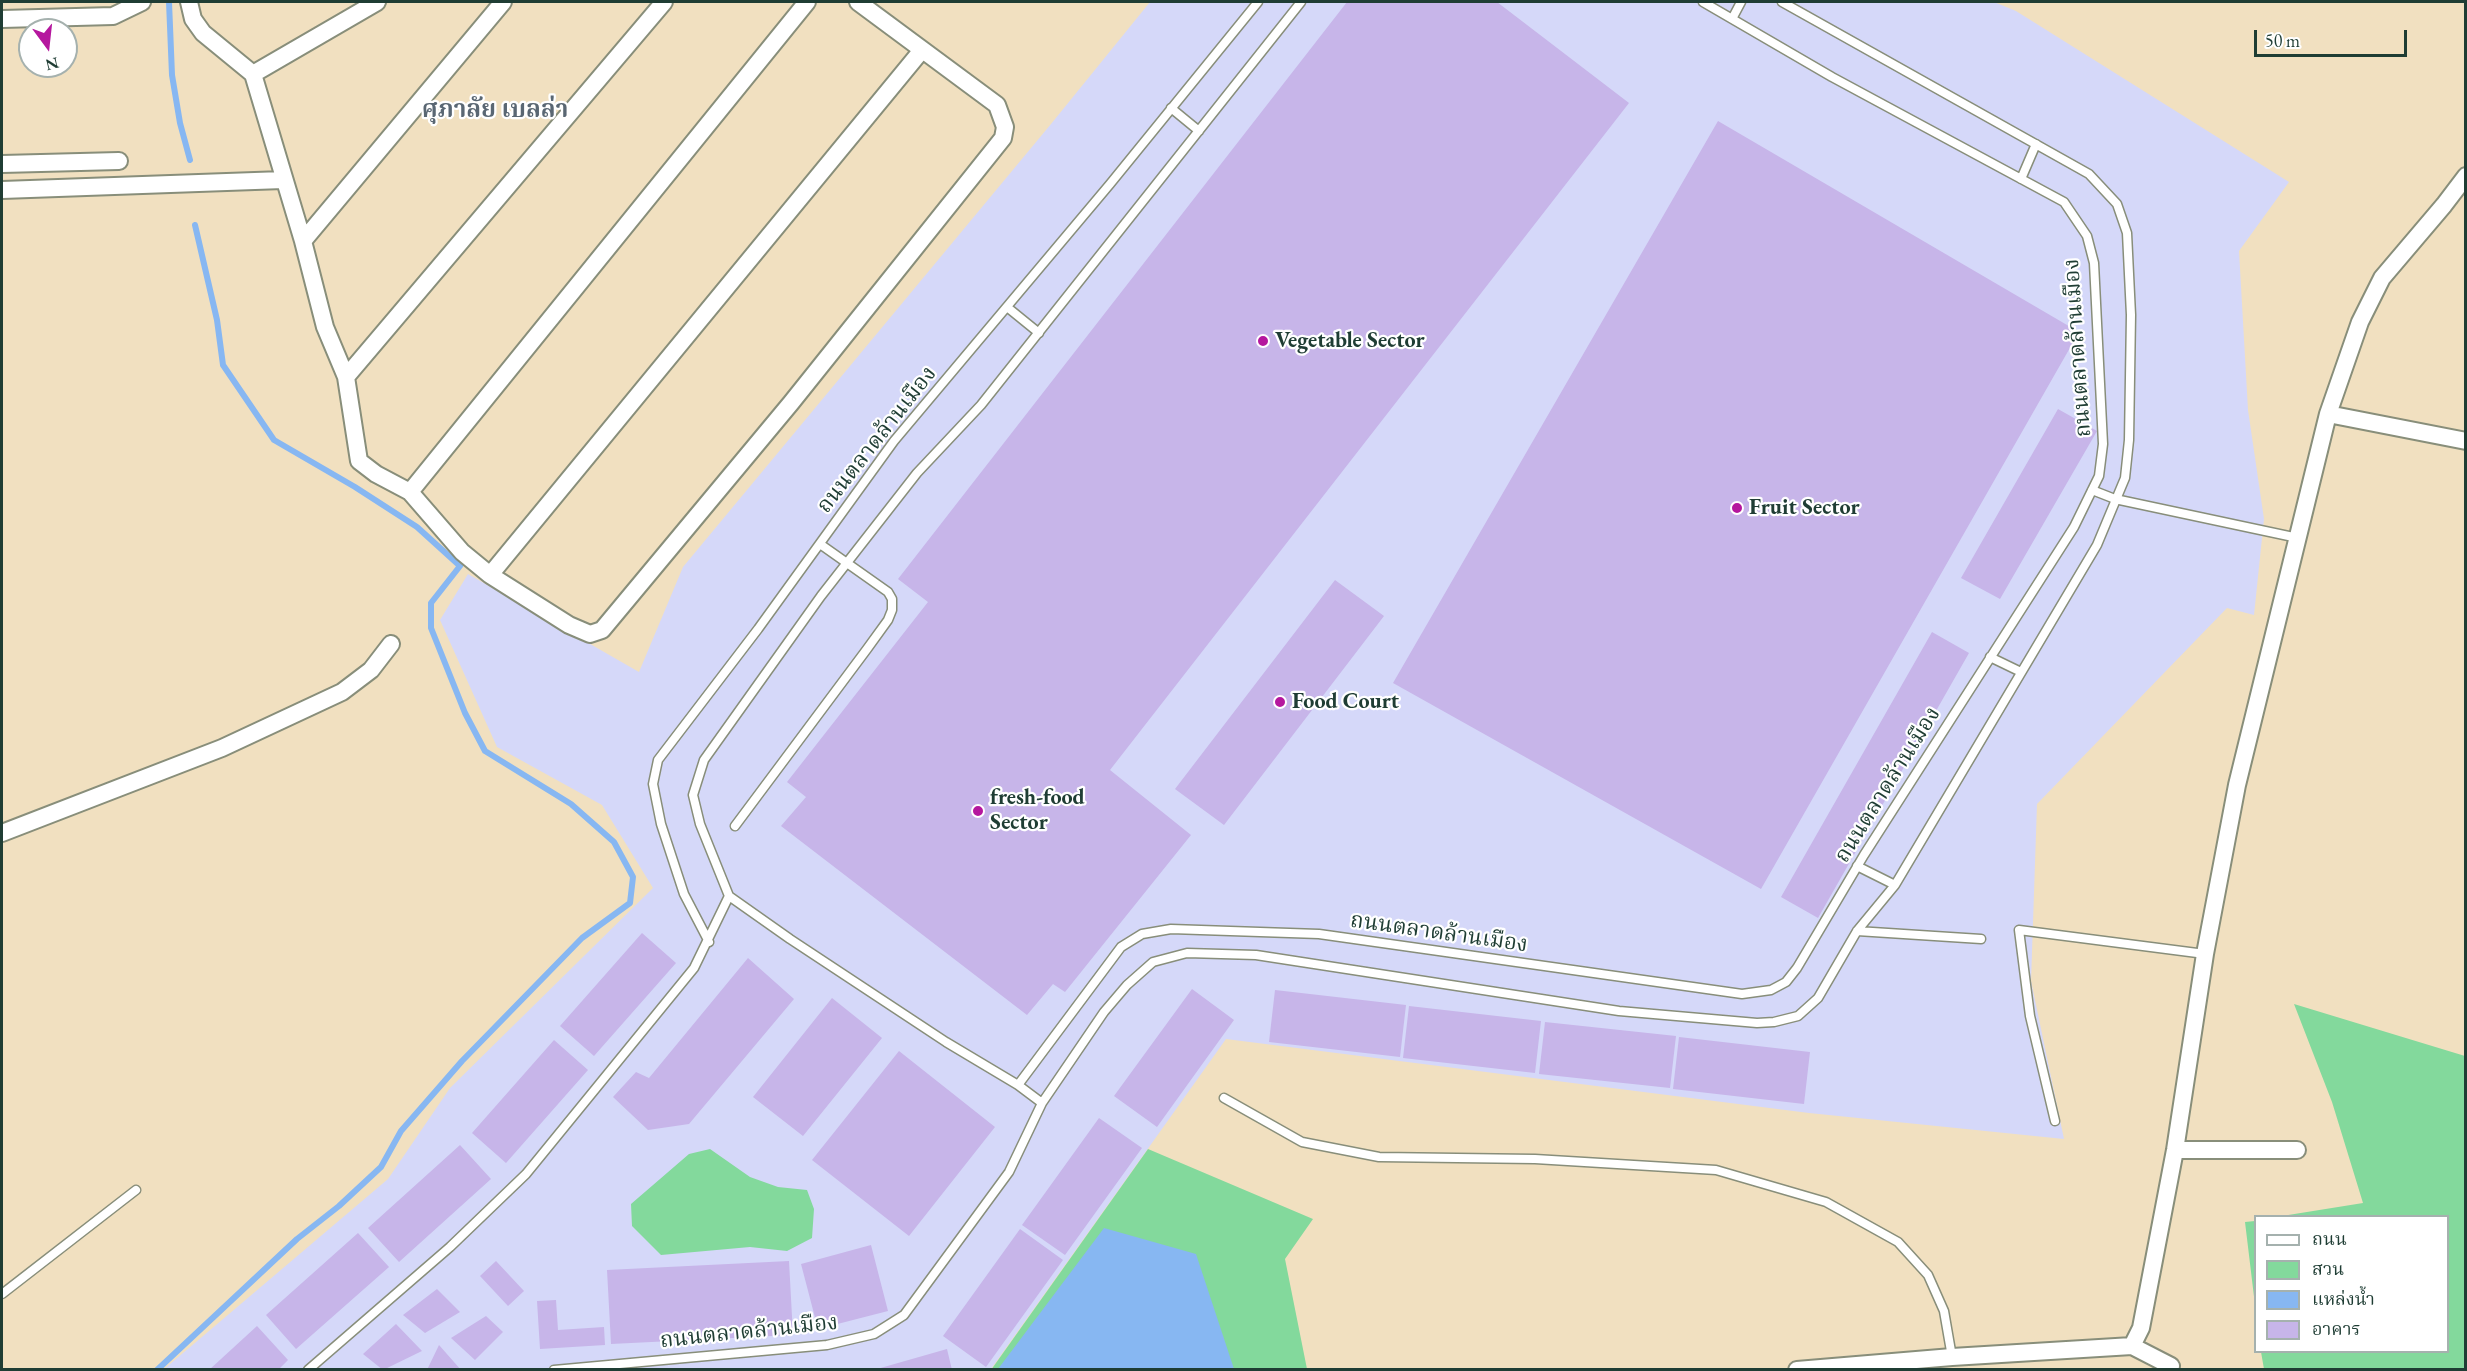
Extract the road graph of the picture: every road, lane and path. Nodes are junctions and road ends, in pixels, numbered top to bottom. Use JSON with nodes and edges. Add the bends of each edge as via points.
{"nodes":[{"id":1,"x":142,"y":2,"type":"edge"},
{"id":2,"x":189,"y":2,"type":"edge"},
{"id":3,"x":377,"y":2,"type":"edge"},
{"id":4,"x":503,"y":2,"type":"edge"},
{"id":5,"x":664,"y":2,"type":"edge"},
{"id":6,"x":807,"y":2,"type":"edge"},
{"id":7,"x":858,"y":2,"type":"edge"},
{"id":8,"x":1258,"y":2,"type":"edge"},
{"id":9,"x":1301,"y":2,"type":"edge"},
{"id":10,"x":1703,"y":2,"type":"edge"},
{"id":11,"x":1741,"y":2,"type":"edge"},
{"id":12,"x":1782,"y":2,"type":"edge"},
{"id":13,"x":1732,"y":19,"type":"junction"},
{"id":14,"x":2,"y":20,"type":"edge"},
{"id":15,"x":922,"y":50,"type":"junction"},
{"id":16,"x":253,"y":74,"type":"junction"},
{"id":17,"x":1171,"y":108,"type":"junction"},
{"id":18,"x":1199,"y":131,"type":"junction"},
{"id":19,"x":2036,"y":144,"type":"junction"},
{"id":20,"x":119,"y":161,"type":"dead end"},
{"id":21,"x":2,"y":164,"type":"edge"},
{"id":22,"x":2466,"y":176,"type":"edge"},
{"id":23,"x":2021,"y":179,"type":"junction"},
{"id":24,"x":283,"y":180,"type":"junction"},
{"id":25,"x":2,"y":190,"type":"edge"},
{"id":26,"x":303,"y":241,"type":"junction"},
{"id":27,"x":1007,"y":307,"type":"junction"},
{"id":28,"x":1039,"y":333,"type":"junction"},
{"id":29,"x":346,"y":377,"type":"junction"},
{"id":30,"x":2328,"y":414,"type":"junction"},
{"id":31,"x":2466,"y":441,"type":"edge"},
{"id":32,"x":2092,"y":490,"type":"junction"},
{"id":33,"x":410,"y":492,"type":"junction"},
{"id":34,"x":2115,"y":499,"type":"junction"},
{"id":35,"x":2298,"y":538,"type":"junction"},
{"id":36,"x":820,"y":544,"type":"junction"},
{"id":37,"x":847,"y":562,"type":"junction"},
{"id":38,"x":490,"y":575,"type":"junction"},
{"id":39,"x":392,"y":644,"type":"dead end"},
{"id":40,"x":1990,"y":657,"type":"junction"},
{"id":41,"x":2021,"y":672,"type":"junction"},
{"id":42,"x":735,"y":826,"type":"dead end"},
{"id":43,"x":2,"y":833,"type":"edge"},
{"id":44,"x":1857,"y":866,"type":"junction"},
{"id":45,"x":1895,"y":885,"type":"junction"},
{"id":46,"x":729,"y":896,"type":"junction"},
{"id":47,"x":1857,"y":931,"type":"junction"},
{"id":48,"x":1981,"y":939,"type":"dead end"},
{"id":49,"x":709,"y":942,"type":"junction"},
{"id":50,"x":2205,"y":954,"type":"junction"},
{"id":51,"x":1018,"y":1085,"type":"junction"},
{"id":52,"x":1224,"y":1098,"type":"dead end"},
{"id":53,"x":1042,"y":1103,"type":"junction"},
{"id":54,"x":2055,"y":1121,"type":"dead end"},
{"id":55,"x":2175,"y":1150,"type":"junction"},
{"id":56,"x":2297,"y":1150,"type":"dead end"},
{"id":57,"x":136,"y":1190,"type":"dead end"},
{"id":58,"x":2,"y":1294,"type":"edge"},
{"id":59,"x":2132,"y":1346,"type":"junction"},
{"id":60,"x":1952,"y":1357,"type":"junction"},
{"id":61,"x":2175,"y":1368,"type":"edge"},
{"id":62,"x":308,"y":1370,"type":"edge"},
{"id":63,"x":554,"y":1370,"type":"edge"},
{"id":64,"x":1797,"y":1370,"type":"edge"}],
"edges":[{"from":1,"to":14,"type":"street","via":[[113,16]]},
{"from":2,"to":16,"type":"street","via":[[193,19],[203,33]]},
{"from":3,"to":16,"type":"street"},
{"from":4,"to":26,"type":"street"},
{"from":5,"to":29,"type":"street"},
{"from":6,"to":33,"type":"street"},
{"from":7,"to":15,"type":"street"},
{"from":8,"to":17,"type":"lane","name":"ถนนตลาดล้านเมือง"},
{"from":9,"to":18,"type":"lane"},
{"from":10,"to":13,"type":"lane","name":"ถนนตลาดล้านเมือง"},
{"from":11,"to":13,"type":"lane"},
{"from":12,"to":19,"type":"lane","name":"ถนนตลาดล้านเมือง"},
{"from":13,"to":23,"type":"lane","name":"ถนนตลาดล้านเมือง"},
{"from":15,"to":38,"type":"street"},
{"from":15,"to":38,"type":"street","via":[[997,105],[1005,127],[1003,138],[610,624],[590,634]]},
{"from":16,"to":24,"type":"street"},
{"from":17,"to":18,"type":"lane"},
{"from":17,"to":27,"type":"lane","name":"ถนนตลาดล้านเมือง"},
{"from":18,"to":28,"type":"lane"},
{"from":19,"to":23,"type":"lane"},
{"from":19,"to":34,"type":"lane","name":"ถนนตลาดล้านเมือง","via":[[2089,174],[2117,204],[2127,233],[2131,315],[2129,440],[2125,478]]},
{"from":20,"to":21,"type":"street"},
{"from":22,"to":30,"type":"street","via":[[2382,278],[2360,322]]},
{"from":23,"to":32,"type":"lane","name":"ถนนตลาดล้านเมือง","via":[[2064,202],[2087,236],[2094,262],[2103,444],[2099,476]]},
{"from":24,"to":25,"type":"street"},
{"from":24,"to":26,"type":"street"},
{"from":26,"to":29,"type":"street","via":[[325,327]]},
{"from":27,"to":28,"type":"lane"},
{"from":27,"to":36,"type":"lane","name":"ถนนตลาดล้านเมือง","via":[[894,441]]},
{"from":28,"to":37,"type":"lane","via":[[981,405],[917,473]]},
{"from":29,"to":33,"type":"street","via":[[358,461]]},
{"from":30,"to":31,"type":"street"},
{"from":30,"to":35,"type":"street"},
{"from":32,"to":34,"type":"lane"},
{"from":32,"to":40,"type":"lane","name":"ถนนตลาดล้านเมือง","via":[[2073,527]]},
{"from":33,"to":38,"type":"street","via":[[462,552]]},
{"from":34,"to":35,"type":"lane"},
{"from":34,"to":41,"type":"lane","name":"ถนนตลาดล้านเมือง","via":[[2097,544]]},
{"from":35,"to":50,"type":"street","via":[[2237,785]]},
{"from":36,"to":37,"type":"lane"},
{"from":36,"to":49,"type":"lane","name":"ถนนตลาดล้านเมือง","via":[[658,760],[653,784],[661,824],[684,894]]},
{"from":37,"to":42,"type":"lane","via":[[888,592],[892,610],[888,620]]},
{"from":37,"to":46,"type":"lane","via":[[704,760],[694,786],[700,824]]},
{"from":39,"to":43,"type":"street","via":[[371,670],[342,692],[222,748]]},
{"from":40,"to":41,"type":"lane"},
{"from":40,"to":44,"type":"lane","name":"ถนนตลาดล้านเมือง"},
{"from":41,"to":45,"type":"lane","name":"ถนนตลาดล้านเมือง"},
{"from":44,"to":45,"type":"lane"},
{"from":44,"to":51,"type":"lane","name":"ถนนตลาดล้านเมือง","via":[[1786,982],[1771,990],[1742,994],[1319,934],[1171,929],[1142,933],[1122,947]]},
{"from":45,"to":47,"type":"lane","name":"ถนนตลาดล้านเมือง"},
{"from":46,"to":49,"type":"lane"},
{"from":46,"to":51,"type":"lane"},
{"from":47,"to":48,"type":"lane"},
{"from":47,"to":53,"type":"lane","name":"ถนนตลาดล้านเมือง","via":[[1818,998],[1797,1016],[1757,1023],[1619,1011],[1256,955],[1187,953],[1153,962],[1127,985]]},
{"from":49,"to":62,"type":"lane","via":[[694,968],[526,1173],[450,1247]]},
{"from":50,"to":54,"type":"lane","via":[[2019,930],[2030,1016]]},
{"from":50,"to":55,"type":"street"},
{"from":51,"to":53,"type":"lane"},
{"from":52,"to":60,"type":"lane","via":[[1302,1142],[1379,1157],[1535,1159],[1716,1170],[1826,1202],[1898,1242],[1928,1275],[1944,1311]]},
{"from":53,"to":63,"type":"lane","name":"ถนนตลาดล้านเมือง","via":[[1010,1172],[904,1315],[874,1334],[827,1345]]},
{"from":55,"to":56,"type":"street"},
{"from":55,"to":59,"type":"street","via":[[2141,1328]]},
{"from":57,"to":58,"type":"lane"},
{"from":59,"to":60,"type":"street"},
{"from":59,"to":61,"type":"street"},
{"from":60,"to":64,"type":"street"}]}
